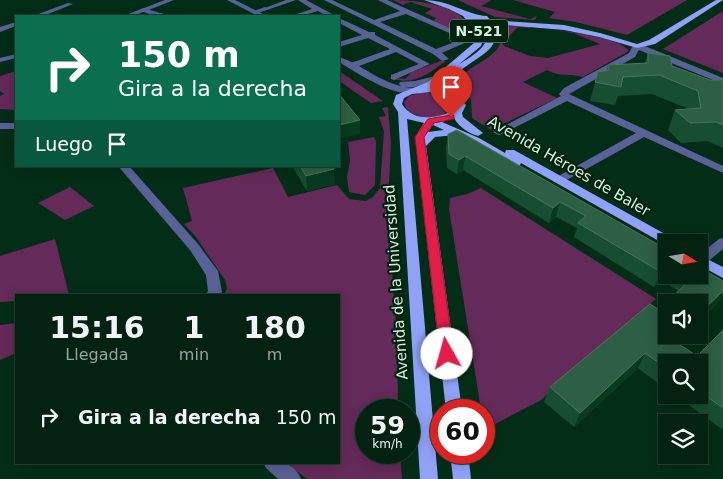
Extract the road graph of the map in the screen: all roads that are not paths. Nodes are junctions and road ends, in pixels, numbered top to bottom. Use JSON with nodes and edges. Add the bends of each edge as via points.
{"nodes":[{"id":1,"x":172,"y":0,"type":"edge"},
{"id":2,"x":230,"y":0,"type":"edge"},
{"id":3,"x":293,"y":0,"type":"edge"},
{"id":4,"x":301,"y":0,"type":"edge"},
{"id":5,"x":327,"y":0,"type":"edge"},
{"id":6,"x":381,"y":0,"type":"edge"},
{"id":7,"x":427,"y":0,"type":"edge"},
{"id":8,"x":708,"y":0,"type":"edge"},
{"id":9,"x":721,"y":0,"type":"edge"},
{"id":10,"x":447,"y":2,"type":"edge"},
{"id":11,"x":70,"y":4,"type":"dead end"},
{"id":12,"x":319,"y":9,"type":"junction"},
{"id":13,"x":143,"y":10,"type":"junction"},
{"id":14,"x":407,"y":11,"type":"junction"},
{"id":15,"x":260,"y":14,"type":"edge"},
{"id":16,"x":41,"y":15,"type":"edge"},
{"id":17,"x":129,"y":15,"type":"edge"},
{"id":18,"x":158,"y":15,"type":"edge"},
{"id":19,"x":298,"y":15,"type":"edge"},
{"id":20,"x":330,"y":15,"type":"edge"},
{"id":21,"x":361,"y":16,"type":"junction"},
{"id":22,"x":340,"y":22,"type":"edge"},
{"id":23,"x":374,"y":22,"type":"junction"},
{"id":24,"x":488,"y":22,"type":"junction"},
{"id":25,"x":15,"y":24,"type":"edge"},
{"id":26,"x":387,"y":29,"type":"junction"},
{"id":27,"x":0,"y":30,"type":"edge"},
{"id":28,"x":368,"y":35,"type":"junction"},
{"id":29,"x":474,"y":42,"type":"junction"},
{"id":30,"x":340,"y":45,"type":"edge"},
{"id":31,"x":638,"y":46,"type":"junction"},
{"id":32,"x":396,"y":49,"type":"junction"},
{"id":33,"x":436,"y":52,"type":"junction"},
{"id":34,"x":15,"y":56,"type":"edge"},
{"id":35,"x":445,"y":58,"type":"dead end"},
{"id":36,"x":0,"y":60,"type":"edge"},
{"id":37,"x":340,"y":60,"type":"edge"},
{"id":38,"x":351,"y":66,"type":"junction"},
{"id":39,"x":394,"y":77,"type":"dead end"},
{"id":40,"x":435,"y":79,"type":"junction"},
{"id":41,"x":723,"y":81,"type":"edge"},
{"id":42,"x":380,"y":82,"type":"junction"},
{"id":43,"x":416,"y":90,"type":"junction"},
{"id":44,"x":449,"y":93,"type":"junction"},
{"id":45,"x":567,"y":97,"type":"junction"},
{"id":46,"x":400,"y":107,"type":"junction"},
{"id":47,"x":457,"y":113,"type":"junction"},
{"id":48,"x":431,"y":121,"type":"junction"},
{"id":49,"x":0,"y":126,"type":"edge"},
{"id":50,"x":15,"y":126,"type":"edge"},
{"id":51,"x":498,"y":132,"type":"dead end"},
{"id":52,"x":460,"y":133,"type":"junction"},
{"id":53,"x":644,"y":133,"type":"junction"},
{"id":54,"x":421,"y":146,"type":"junction"},
{"id":55,"x":124,"y":167,"type":"edge"},
{"id":56,"x":723,"y":170,"type":"edge"},
{"id":57,"x":559,"y":180,"type":"junction"},
{"id":58,"x":658,"y":235,"type":"edge"},
{"id":59,"x":723,"y":242,"type":"edge"},
{"id":60,"x":658,"y":245,"type":"edge"},
{"id":61,"x":708,"y":254,"type":"edge"},
{"id":62,"x":708,"y":266,"type":"edge"},
{"id":63,"x":708,"y":270,"type":"edge"},
{"id":64,"x":723,"y":272,"type":"edge"},
{"id":65,"x":723,"y":282,"type":"edge"},
{"id":66,"x":213,"y":294,"type":"edge"},
{"id":67,"x":453,"y":399,"type":"edge"},
{"id":68,"x":274,"y":464,"type":"edge"},
{"id":69,"x":460,"y":464,"type":"edge"},
{"id":70,"x":292,"y":479,"type":"edge"},
{"id":71,"x":429,"y":479,"type":"edge"},
{"id":72,"x":462,"y":479,"type":"edge"}],
"edges":[{"from":1,"to":13,"type":"street"},
{"from":2,"to":15,"type":"street"},
{"from":3,"to":15,"type":"street"},
{"from":4,"to":12,"type":"street"},
{"from":5,"to":21,"type":"street"},
{"from":6,"to":14,"type":"street"},
{"from":7,"to":10,"type":"main road","number":"N-521"},
{"from":8,"to":31,"type":"main road","via":[[642,39]]},
{"from":9,"to":31,"type":"main road","via":[[652,42]]},
{"from":10,"to":24,"type":"main road"},
{"from":10,"to":29,"type":"main road","number":"N-521","via":[[471,18],[481,34]]},
{"from":11,"to":16,"type":"street"},
{"from":12,"to":19,"type":"street"},
{"from":12,"to":20,"type":"street"},
{"from":13,"to":17,"type":"street"},
{"from":13,"to":18,"type":"street"},
{"from":14,"to":23,"type":"street"},
{"from":14,"to":29,"type":"street"},
{"from":21,"to":22,"type":"street"},
{"from":21,"to":23,"type":"street"},
{"from":22,"to":28,"type":"street"},
{"from":23,"to":26,"type":"street"},
{"from":24,"to":29,"type":"main road","via":[[484,25],[487,34]]},
{"from":24,"to":31,"type":"main road","via":[[561,26],[602,34]]},
{"from":24,"to":44,"type":"main road","number":"N-521","via":[[493,35],[487,48],[449,78],[446,86]]},
{"from":25,"to":27,"type":"street"},
{"from":26,"to":28,"type":"street"},
{"from":26,"to":33,"type":"street"},
{"from":28,"to":30,"type":"street"},
{"from":28,"to":32,"type":"street"},
{"from":29,"to":33,"type":"street"},
{"from":29,"to":40,"type":"main road","number":"N-521"},
{"from":31,"to":41,"type":"street"},
{"from":31,"to":45,"type":"street","via":[[632,55],[567,90],[564,94]]},
{"from":32,"to":38,"type":"street"},
{"from":32,"to":39,"type":"street","via":[[426,64]]},
{"from":33,"to":35,"type":"street"},
{"from":34,"to":36,"type":"street"},
{"from":37,"to":38,"type":"street"},
{"from":38,"to":42,"type":"street"},
{"from":40,"to":42,"type":"street","via":[[415,84]]},
{"from":40,"to":43,"type":"main road","number":"N-521"},
{"from":42,"to":43,"type":"street","via":[[399,89]]},
{"from":42,"to":46,"type":"street"},
{"from":43,"to":44,"type":"main road"},
{"from":43,"to":46,"type":"main road","via":[[403,94]]},
{"from":44,"to":47,"type":"main road","via":[[460,105]]},
{"from":45,"to":51,"type":"street"},
{"from":45,"to":53,"type":"street"},
{"from":46,"to":48,"type":"main road","name":"Avenida Héroes de Baler","via":[[420,120]]},
{"from":46,"to":71,"type":"main road","name":"Avenida de la Universidad"},
{"from":47,"to":48,"type":"main road"},
{"from":47,"to":57,"type":"main road","name":"Avenida Héroes de Baler","via":[[464,125]]},
{"from":48,"to":52,"type":"main road","name":"Avenida Héroes de Baler"},
{"from":48,"to":54,"type":"main road","via":[[420,137]]},
{"from":49,"to":50,"type":"street"},
{"from":52,"to":54,"type":"main road","via":[[432,134]]},
{"from":52,"to":60,"type":"main road","name":"Avenida Héroes de Baler"},
{"from":53,"to":56,"type":"street"},
{"from":53,"to":57,"type":"street"},
{"from":54,"to":67,"type":"main road"},
{"from":55,"to":66,"type":"street","via":[[194,247],[213,274]]},
{"from":57,"to":58,"type":"main road","name":"Avenida Héroes de Baler"},
{"from":59,"to":61,"type":"street"},
{"from":62,"to":64,"type":"main road"},
{"from":63,"to":65,"type":"main road"},
{"from":68,"to":70,"type":"street"},
{"from":69,"to":72,"type":"main road"}]}
